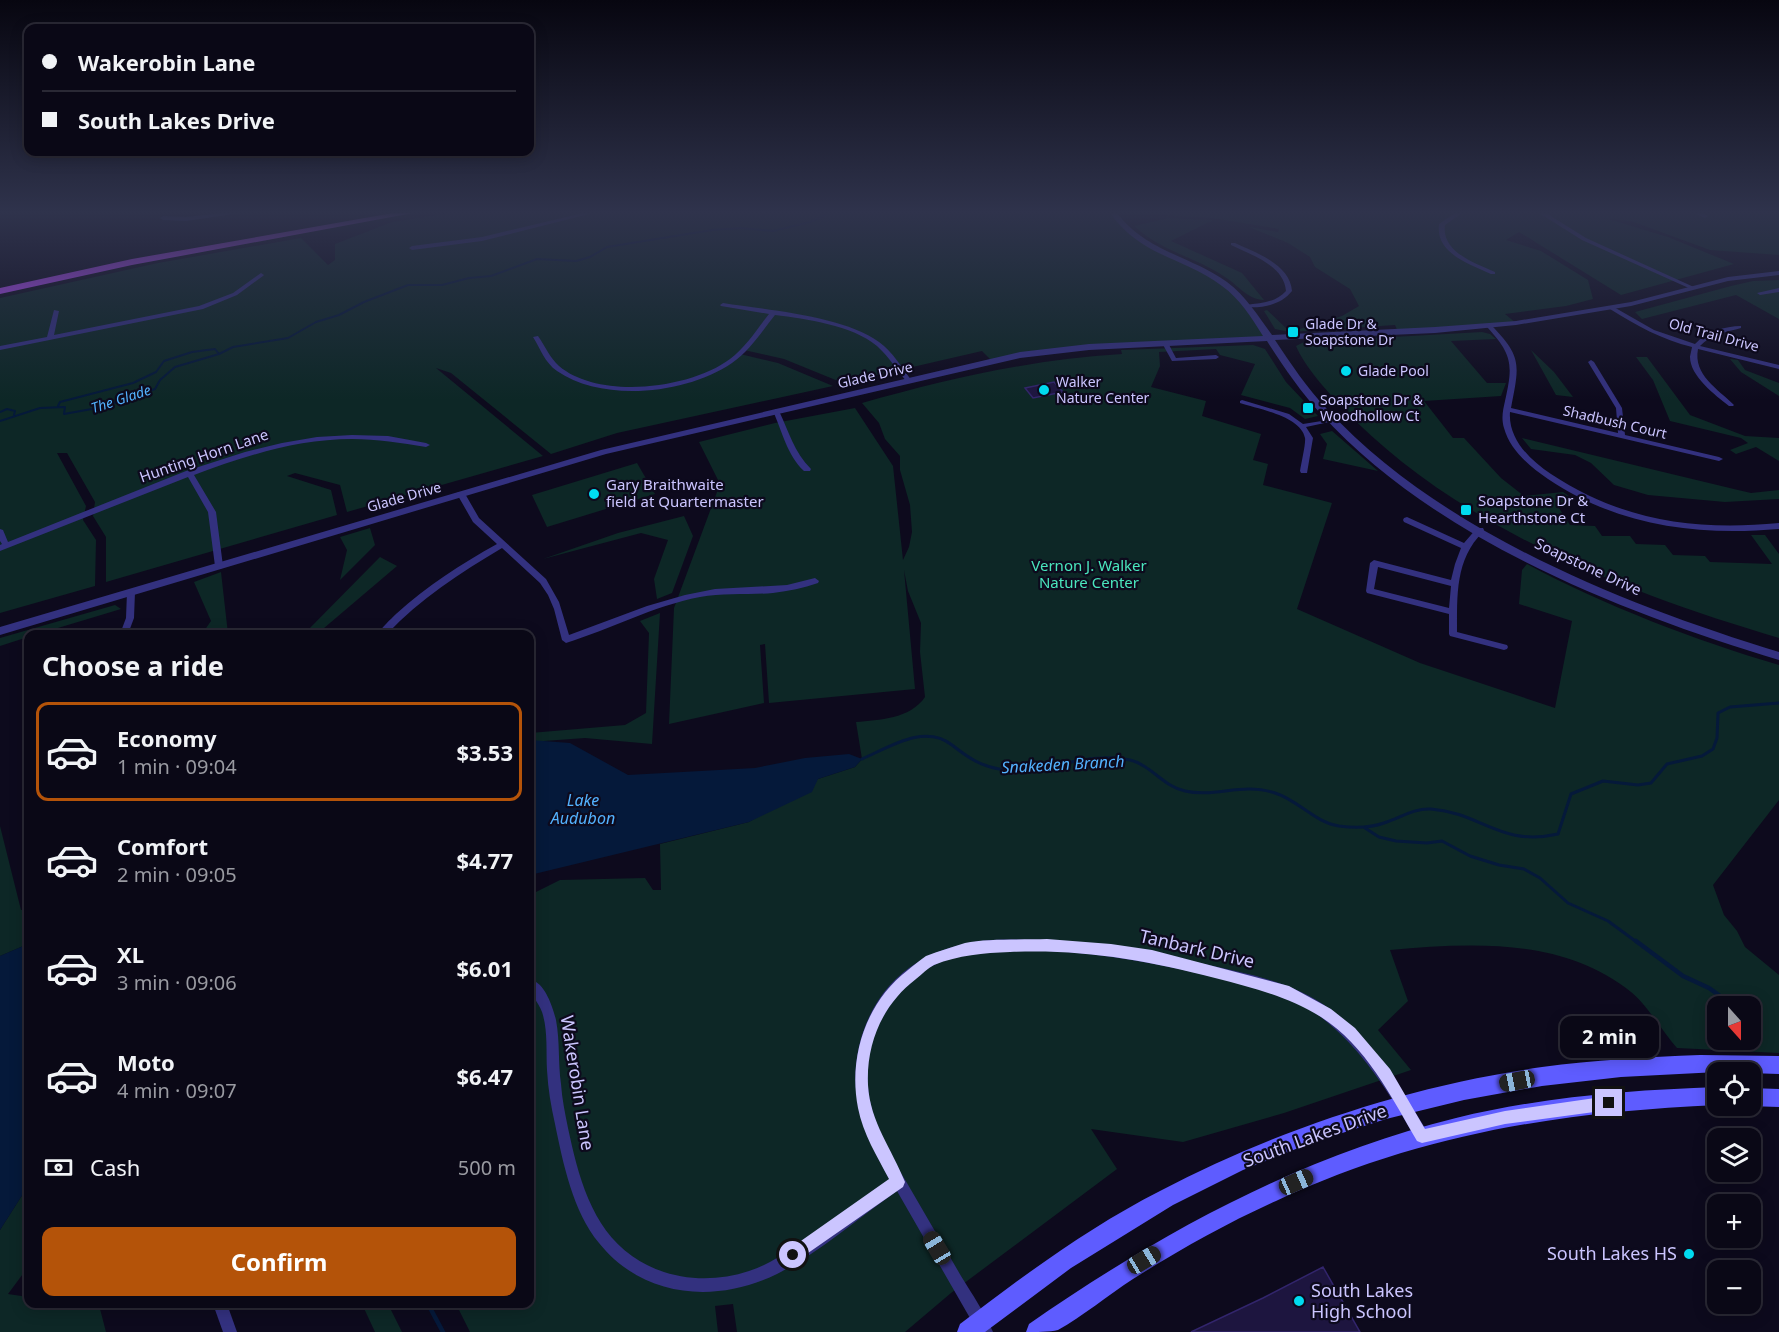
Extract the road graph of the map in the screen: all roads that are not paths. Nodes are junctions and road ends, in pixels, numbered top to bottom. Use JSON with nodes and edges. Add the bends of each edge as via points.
{"nodes":[{"id":1,"x":70,"y":275,"type":"edge"},
{"id":2,"x":261,"y":275,"type":"dead end"},
{"id":3,"x":1211,"y":275,"type":"edge"},
{"id":4,"x":1284,"y":275,"type":"edge"},
{"id":5,"x":1665,"y":275,"type":"edge"},
{"id":6,"x":1761,"y":275,"type":"edge"},
{"id":7,"x":1693,"y":288,"type":"junction"},
{"id":8,"x":1779,"y":290,"type":"edge"},
{"id":9,"x":0,"y":291,"type":"edge"},
{"id":10,"x":1760,"y":293,"type":"dead end"},
{"id":11,"x":723,"y":305,"type":"dead end"},
{"id":12,"x":1248,"y":306,"type":"junction"},
{"id":13,"x":1612,"y":308,"type":"junction"},
{"id":14,"x":56,"y":311,"type":"dead end"},
{"id":15,"x":772,"y":314,"type":"junction"},
{"id":16,"x":1489,"y":326,"type":"junction"},
{"id":17,"x":1739,"y":327,"type":"dead end"},
{"id":18,"x":536,"y":337,"type":"dead end"},
{"id":19,"x":50,"y":338,"type":"junction"},
{"id":20,"x":1269,"y":338,"type":"junction"},
{"id":21,"x":1165,"y":343,"type":"junction"},
{"id":22,"x":1695,"y":347,"type":"junction"},
{"id":23,"x":0,"y":348,"type":"edge"},
{"id":24,"x":1216,"y":357,"type":"dead end"},
{"id":25,"x":1592,"y":362,"type":"dead end"},
{"id":26,"x":1779,"y":367,"type":"edge"},
{"id":27,"x":909,"y":381,"type":"junction"},
{"id":28,"x":1242,"y":402,"type":"dead end"},
{"id":29,"x":1731,"y":405,"type":"dead end"},
{"id":30,"x":1506,"y":409,"type":"junction"},
{"id":31,"x":776,"y":411,"type":"junction"},
{"id":32,"x":1332,"y":420,"type":"junction"},
{"id":33,"x":1302,"y":426,"type":"junction"},
{"id":34,"x":1622,"y":436,"type":"junction"},
{"id":35,"x":426,"y":445,"type":"dead end"},
{"id":36,"x":1719,"y":459,"type":"dead end"},
{"id":37,"x":807,"y":469,"type":"dead end"},
{"id":38,"x":1304,"y":471,"type":"dead end"},
{"id":39,"x":189,"y":473,"type":"junction"},
{"id":40,"x":461,"y":494,"type":"junction"},
{"id":41,"x":1407,"y":520,"type":"dead end"},
{"id":42,"x":1779,"y":526,"type":"edge"},
{"id":43,"x":1480,"y":530,"type":"junction"},
{"id":44,"x":0,"y":532,"type":"edge"},
{"id":45,"x":503,"y":544,"type":"junction"},
{"id":46,"x":3,"y":547,"type":"edge"},
{"id":47,"x":1465,"y":547,"type":"junction"},
{"id":48,"x":219,"y":566,"type":"junction"},
{"id":49,"x":815,"y":581,"type":"dead end"},
{"id":50,"x":1456,"y":584,"type":"junction"},
{"id":51,"x":131,"y":592,"type":"junction"},
{"id":52,"x":1453,"y":612,"type":"junction"},
{"id":53,"x":126,"y":630,"type":"edge"},
{"id":54,"x":386,"y":630,"type":"edge"},
{"id":55,"x":0,"y":631,"type":"edge"},
{"id":56,"x":1504,"y":647,"type":"dead end"},
{"id":57,"x":1779,"y":656,"type":"edge"},
{"id":58,"x":534,"y":987,"type":"dead end"},
{"id":59,"x":1779,"y":1065,"type":"edge"},
{"id":60,"x":1707,"y":1096,"type":"edge"},
{"id":61,"x":1761,"y":1097,"type":"edge"},
{"id":62,"x":1779,"y":1098,"type":"edge"},
{"id":63,"x":1403,"y":1104,"type":"junction"},
{"id":64,"x":1422,"y":1136,"type":"junction"},
{"id":65,"x":898,"y":1182,"type":"junction"},
{"id":66,"x":221,"y":1308,"type":"edge"},
{"id":67,"x":978,"y":1329,"type":"edge"},
{"id":68,"x":230,"y":1332,"type":"edge"},
{"id":69,"x":1037,"y":1332,"type":"edge"}],
"edges":[{"from":1,"to":9,"type":"main road"},
{"from":2,"to":19,"type":"street","via":[[235,294],[201,308]]},
{"from":3,"to":12,"type":"street","name":"Soapstone Drive"},
{"from":4,"to":12,"type":"street","via":[[1289,291],[1281,299]]},
{"from":5,"to":7,"type":"street"},
{"from":6,"to":7,"type":"street","name":"Glade Drive"},
{"from":7,"to":13,"type":"street","name":"Glade Drive"},
{"from":8,"to":10,"type":"street"},
{"from":11,"to":15,"type":"street"},
{"from":12,"to":20,"type":"street","name":"Soapstone Drive"},
{"from":13,"to":16,"type":"street","name":"Glade Drive"},
{"from":13,"to":22,"type":"street","name":"Old Trail Drive","via":[[1652,331]]},
{"from":14,"to":19,"type":"street"},
{"from":15,"to":18,"type":"street","via":[[741,353],[720,369],[697,379],[653,388],[608,387],[572,376],[555,366]]},
{"from":15,"to":27,"type":"street","via":[[857,332],[884,350]]},
{"from":16,"to":20,"type":"street","name":"Glade Drive"},
{"from":16,"to":30,"type":"street","via":[[1508,346],[1515,363]]},
{"from":17,"to":22,"type":"street","via":[[1708,336]]},
{"from":19,"to":23,"type":"street"},
{"from":20,"to":21,"type":"street","name":"Glade Drive"},
{"from":20,"to":32,"type":"street","name":"Soapstone Drive","via":[[1305,390]]},
{"from":21,"to":24,"type":"street","via":[[1174,360]]},
{"from":21,"to":27,"type":"street","name":"Glade Drive","via":[[1032,353]]},
{"from":22,"to":26,"type":"street","name":"Old Trail Drive"},
{"from":22,"to":29,"type":"street","via":[[1693,361],[1701,377]]},
{"from":25,"to":34,"type":"street","via":[[1619,408]]},
{"from":27,"to":31,"type":"street","name":"Glade Drive"},
{"from":28,"to":33,"type":"street","via":[[1287,415]]},
{"from":30,"to":34,"type":"street","name":"Shadbush Court"},
{"from":30,"to":42,"type":"street","via":[[1507,427],[1526,458],[1551,478],[1596,503],[1681,525],[1727,529]]},
{"from":31,"to":37,"type":"street","via":[[794,456]]},
{"from":31,"to":40,"type":"street","name":"Glade Drive","via":[[622,448]]},
{"from":32,"to":33,"type":"street"},
{"from":32,"to":43,"type":"street","name":"Soapstone Drive","via":[[1401,479]]},
{"from":33,"to":38,"type":"street","via":[[1309,438]]},
{"from":34,"to":36,"type":"street","name":"Shadbush Court"},
{"from":35,"to":39,"type":"street","name":"Hunting Horn Lane","via":[[365,436],[306,439]]},
{"from":39,"to":46,"type":"street","name":"Hunting Horn Lane"},
{"from":39,"to":48,"type":"street","via":[[212,512]]},
{"from":40,"to":45,"type":"street","via":[[476,520]]},
{"from":40,"to":48,"type":"street","name":"Glade Drive"},
{"from":41,"to":47,"type":"street"},
{"from":43,"to":47,"type":"street"},
{"from":43,"to":57,"type":"street","name":"Soapstone Drive","via":[[1612,596]]},
{"from":44,"to":46,"type":"street"},
{"from":45,"to":49,"type":"street","via":[[551,591],[566,640],[678,599],[719,592],[791,589]]},
{"from":45,"to":54,"type":"street","via":[[443,580]]},
{"from":47,"to":50,"type":"street","via":[[1459,558]]},
{"from":48,"to":51,"type":"street","name":"Glade Drive"},
{"from":50,"to":52,"type":"street"},
{"from":50,"to":52,"type":"street","via":[[1374,563],[1370,591]]},
{"from":51,"to":53,"type":"street"},
{"from":51,"to":55,"type":"street","name":"Glade Drive"},
{"from":52,"to":56,"type":"street","via":[[1453,634]]},
{"from":58,"to":65,"type":"street","name":"Wakerobin Lane","via":[[549,1018],[561,1126],[590,1216],[621,1257],[644,1272],[665,1281],[692,1285],[719,1286],[745,1279],[793,1255]]},
{"from":59,"to":63,"type":"main road","name":"South Lakes Drive","via":[[1593,1069]]},
{"from":60,"to":64,"type":"main road","via":[[1566,1108]]},
{"from":61,"to":62,"type":"main road"},
{"from":63,"to":64,"type":"street","name":"Tanbark Drive"},
{"from":63,"to":65,"type":"street","name":"Tanbark Drive","via":[[1386,1074],[1351,1033],[1327,1013],[1284,990],[1152,956],[1111,950],[1047,945],[968,948],[928,962],[896,986],[882,1005],[867,1040],[862,1062],[865,1110]]},
{"from":63,"to":67,"type":"main road","name":"South Lakes Drive","via":[[1301,1137],[1166,1198],[1070,1257]]},
{"from":64,"to":69,"type":"main road","via":[[1331,1167],[1226,1215],[1126,1271]]},
{"from":65,"to":67,"type":"street","name":"Tanbark Drive"},
{"from":66,"to":68,"type":"street"}]}
